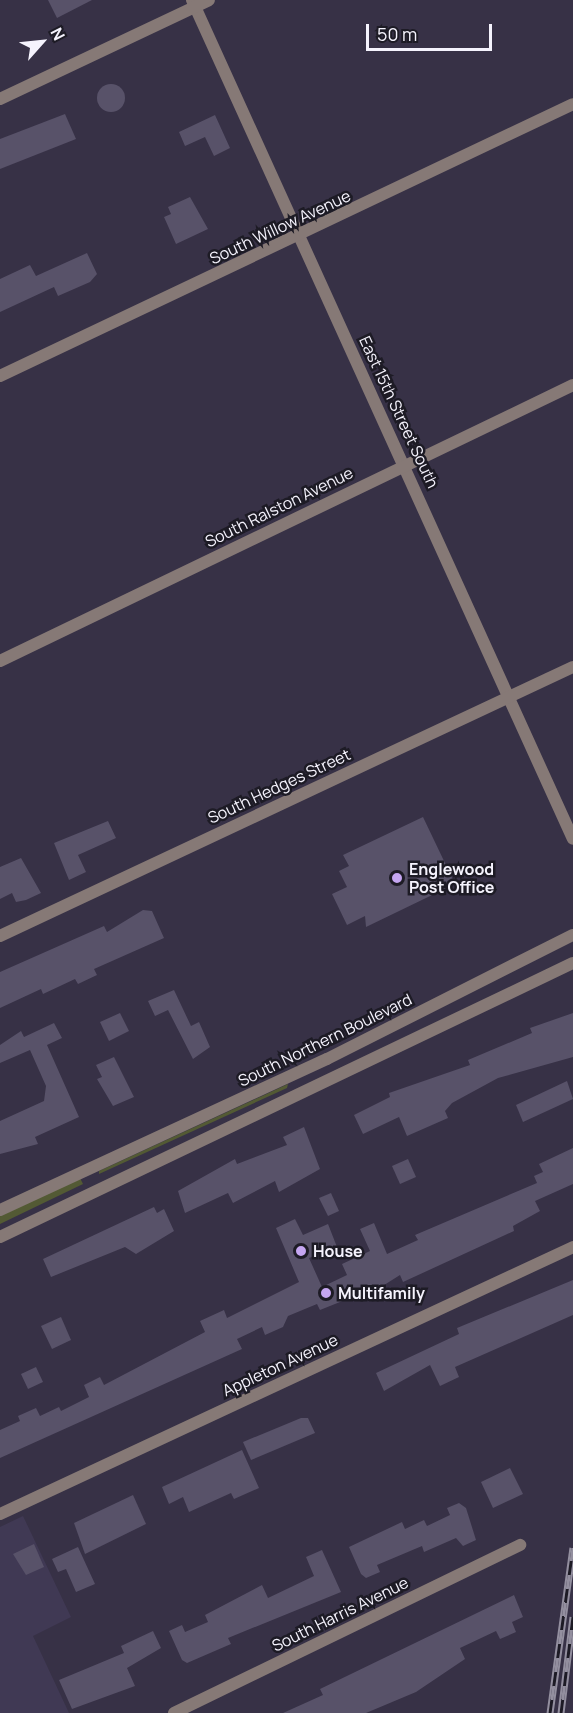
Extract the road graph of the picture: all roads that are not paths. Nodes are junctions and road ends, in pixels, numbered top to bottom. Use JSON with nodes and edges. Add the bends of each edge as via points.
{"nodes":[{"id":1,"x":209,"y":0,"type":"edge"},
{"id":2,"x":193,"y":3,"type":"edge"},
{"id":3,"x":0,"y":99,"type":"edge"},
{"id":4,"x":573,"y":104,"type":"edge"},
{"id":5,"x":299,"y":237,"type":"junction"},
{"id":6,"x":0,"y":376,"type":"edge"},
{"id":7,"x":573,"y":385,"type":"edge"},
{"id":8,"x":405,"y":464,"type":"junction"},
{"id":9,"x":0,"y":661,"type":"edge"},
{"id":10,"x":573,"y":667,"type":"edge"},
{"id":11,"x":512,"y":694,"type":"junction"},
{"id":12,"x":573,"y":839,"type":"edge"},
{"id":13,"x":573,"y":935,"type":"edge"},
{"id":14,"x":0,"y":936,"type":"edge"},
{"id":15,"x":573,"y":963,"type":"edge"},
{"id":16,"x":89,"y":1169,"type":"junction"},
{"id":17,"x":99,"y":1190,"type":"junction"},
{"id":18,"x":0,"y":1210,"type":"edge"},
{"id":19,"x":0,"y":1237,"type":"edge"},
{"id":20,"x":573,"y":1247,"type":"edge"},
{"id":21,"x":0,"y":1514,"type":"edge"},
{"id":22,"x":520,"y":1545,"type":"dead end"},
{"id":23,"x":174,"y":1713,"type":"edge"}],
"edges":[{"from":1,"to":2,"type":"street"},
{"from":2,"to":3,"type":"street"},
{"from":2,"to":5,"type":"street","name":"East 15th Street South"},
{"from":4,"to":5,"type":"street","name":"South Willow Avenue"},
{"from":5,"to":6,"type":"street","name":"South Willow Avenue"},
{"from":5,"to":8,"type":"street","name":"East 15th Street South"},
{"from":7,"to":8,"type":"street","name":"South Ralston Avenue"},
{"from":8,"to":9,"type":"street","name":"South Ralston Avenue"},
{"from":8,"to":11,"type":"street","name":"East 15th Street South"},
{"from":10,"to":11,"type":"street","name":"South Hedges Street"},
{"from":11,"to":12,"type":"street","name":"East 15th Street South"},
{"from":11,"to":14,"type":"street","name":"South Hedges Street"},
{"from":13,"to":16,"type":"street","name":"South Northern Boulevard","via":[[327,1059]]},
{"from":15,"to":17,"type":"street"},
{"from":16,"to":17,"type":"street"},
{"from":16,"to":18,"type":"street","name":"South Northern Boulevard"},
{"from":17,"to":19,"type":"street"},
{"from":20,"to":21,"type":"street","name":"Appleton Avenue"},
{"from":22,"to":23,"type":"street","name":"South Harris Avenue"}]}
